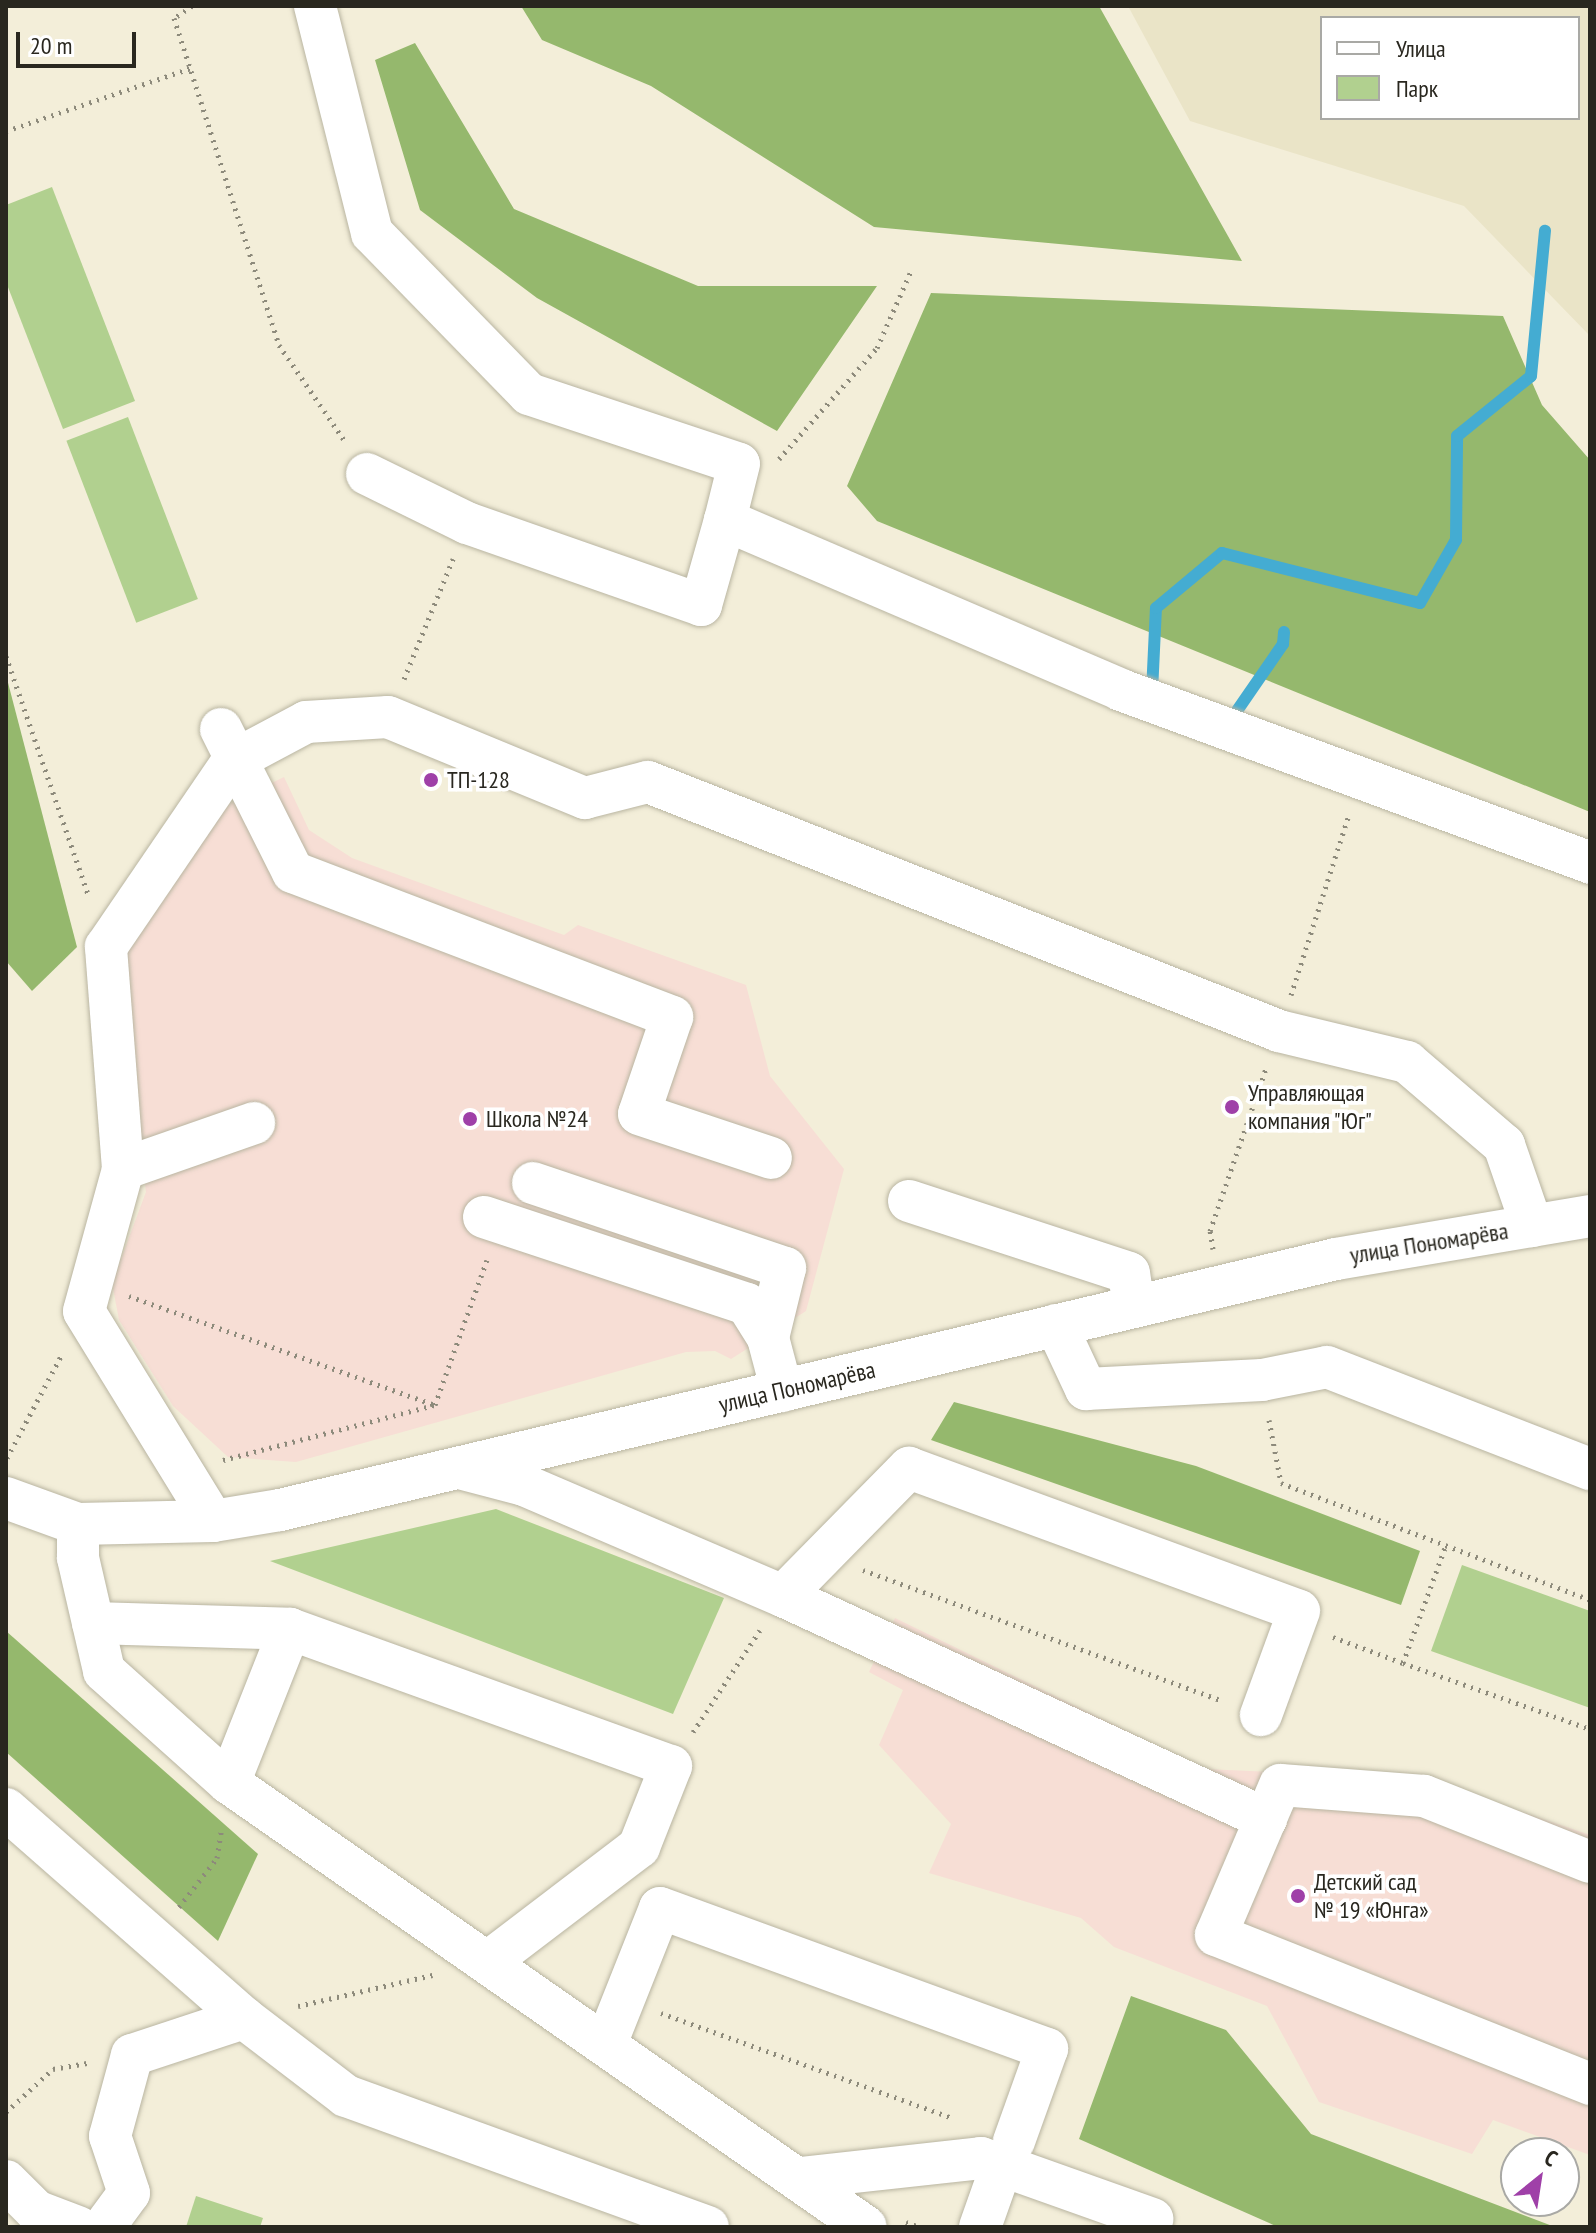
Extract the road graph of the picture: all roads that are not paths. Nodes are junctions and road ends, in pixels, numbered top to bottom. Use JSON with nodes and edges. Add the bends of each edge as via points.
{"nodes":[{"id":1,"x":315,"y":6,"type":"edge"},
{"id":2,"x":367,"y":474,"type":"road end"},
{"id":3,"x":725,"y":520,"type":"junction"},
{"id":4,"x":227,"y":745,"type":"junction"},
{"id":5,"x":1590,"y":863,"type":"edge"},
{"id":6,"x":254,"y":1123,"type":"dead end"},
{"id":7,"x":771,"y":1158,"type":"dead end"},
{"id":8,"x":123,"y":1169,"type":"junction"},
{"id":9,"x":533,"y":1183,"type":"dead end"},
{"id":10,"x":909,"y":1201,"type":"dead end"},
{"id":11,"x":1590,"y":1216,"type":"edge"},
{"id":12,"x":492,"y":1220,"type":"road end"},
{"id":13,"x":1532,"y":1226,"type":"junction"},
{"id":14,"x":1134,"y":1307,"type":"junction"},
{"id":15,"x":1056,"y":1325,"type":"junction"},
{"id":16,"x":768,"y":1338,"type":"junction"},
{"id":17,"x":782,"y":1391,"type":"junction"},
{"id":18,"x":458,"y":1468,"type":"junction"},
{"id":19,"x":1590,"y":1469,"type":"edge"},
{"id":20,"x":6,"y":1498,"type":"edge"},
{"id":21,"x":213,"y":1521,"type":"junction"},
{"id":22,"x":78,"y":1524,"type":"junction"},
{"id":23,"x":783,"y":1596,"type":"junction"},
{"id":24,"x":93,"y":1623,"type":"junction"},
{"id":25,"x":290,"y":1629,"type":"junction"},
{"id":26,"x":1261,"y":1715,"type":"road end"},
{"id":27,"x":229,"y":1783,"type":"junction"},
{"id":28,"x":6,"y":1809,"type":"edge"},
{"id":29,"x":1266,"y":1819,"type":"junction"},
{"id":30,"x":1590,"y":1862,"type":"edge"},
{"id":31,"x":488,"y":1962,"type":"junction"},
{"id":32,"x":244,"y":2018,"type":"junction"},
{"id":33,"x":606,"y":2044,"type":"junction"},
{"id":34,"x":1590,"y":2084,"type":"edge"},
{"id":35,"x":1008,"y":2153,"type":"junction"},
{"id":36,"x":800,"y":2178,"type":"junction"},
{"id":37,"x":6,"y":2181,"type":"edge"},
{"id":38,"x":1152,"y":2219,"type":"dead end"},
{"id":39,"x":78,"y":2227,"type":"edge"},
{"id":40,"x":104,"y":2227,"type":"edge"},
{"id":41,"x":708,"y":2227,"type":"edge"},
{"id":42,"x":866,"y":2227,"type":"edge"},
{"id":43,"x":980,"y":2227,"type":"edge"}],
"edges":[{"from":1,"to":3,"type":"street","via":[[372,233],[529,394],[739,464]]},
{"from":2,"to":3,"type":"street","via":[[467,523],[701,605]]},
{"from":3,"to":5,"type":"street","via":[[1121,690]]},
{"from":4,"to":7,"type":"street","via":[[293,872],[672,1017],[639,1114]]},
{"from":4,"to":8,"type":"street","via":[[106,947]]},
{"from":4,"to":13,"type":"street","via":[[306,722],[388,717],[585,798],[648,782],[1407,1062],[1504,1145]]},
{"from":6,"to":8,"type":"street"},
{"from":8,"to":21,"type":"street","via":[[84,1311]]},
{"from":9,"to":16,"type":"street","via":[[785,1268]]},
{"from":10,"to":14,"type":"street","via":[[1129,1273]]},
{"from":11,"to":13,"type":"street","name":"улица Пономарёва"},
{"from":12,"to":16,"type":"street","via":[[747,1304]]},
{"from":13,"to":14,"type":"street","name":"улица Пономарёва","via":[[1336,1259]]},
{"from":14,"to":15,"type":"street","name":"улица Пономарёва"},
{"from":15,"to":17,"type":"street","name":"улица Пономарёва"},
{"from":15,"to":19,"type":"street","via":[[1086,1389],[1262,1380],[1327,1367]]},
{"from":16,"to":17,"type":"street"},
{"from":17,"to":18,"type":"street","name":"улица Пономарёва"},
{"from":18,"to":21,"type":"street","name":"улица Пономарёва"},
{"from":18,"to":23,"type":"street","via":[[524,1485]]},
{"from":20,"to":22,"type":"street","name":"улица Пономарёва"},
{"from":21,"to":22,"type":"street","name":"улица Пономарёва"},
{"from":22,"to":24,"type":"street"},
{"from":23,"to":26,"type":"street","via":[[909,1468],[1299,1611]]},
{"from":23,"to":29,"type":"street"},
{"from":24,"to":25,"type":"street"},
{"from":24,"to":27,"type":"street","via":[[104,1671]]},
{"from":25,"to":27,"type":"street"},
{"from":25,"to":31,"type":"street","via":[[671,1766],[639,1847]]},
{"from":27,"to":31,"type":"street"},
{"from":28,"to":32,"type":"street"},
{"from":29,"to":30,"type":"street","via":[[1280,1785],[1424,1796]]},
{"from":29,"to":34,"type":"street","via":[[1216,1935]]},
{"from":31,"to":33,"type":"street"},
{"from":32,"to":40,"type":"street","via":[[132,2055],[110,2136],[129,2193]]},
{"from":32,"to":41,"type":"street","via":[[346,2096]]},
{"from":33,"to":35,"type":"street","via":[[660,1908],[1047,2049]]},
{"from":33,"to":36,"type":"street"},
{"from":35,"to":36,"type":"street"},
{"from":35,"to":38,"type":"street"},
{"from":35,"to":43,"type":"street"},
{"from":36,"to":42,"type":"street"},
{"from":37,"to":39,"type":"street","via":[[36,2211]]}]}
